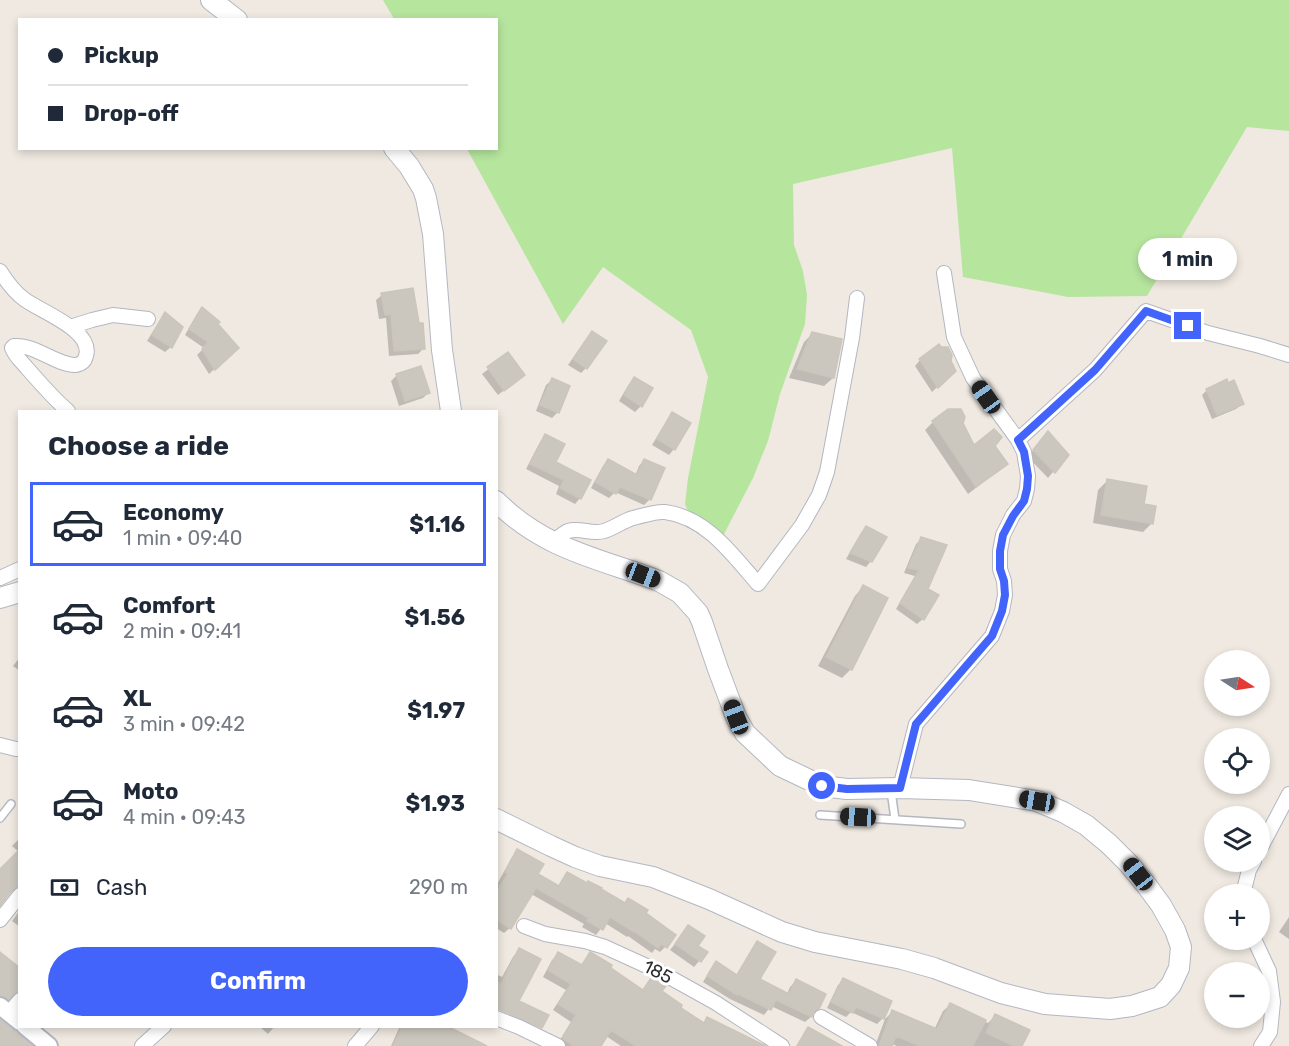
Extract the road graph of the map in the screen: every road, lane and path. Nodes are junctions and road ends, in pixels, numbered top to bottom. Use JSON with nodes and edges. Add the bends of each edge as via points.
{"nodes":[{"id":1,"x":211,"y":0,"type":"edge"},
{"id":2,"x":234,"y":18,"type":"edge"},
{"id":3,"x":396,"y":150,"type":"edge"},
{"id":4,"x":0,"y":271,"type":"edge"},
{"id":5,"x":945,"y":273,"type":"dead end"},
{"id":6,"x":857,"y":298,"type":"dead end"},
{"id":7,"x":148,"y":319,"type":"dead end"},
{"id":8,"x":70,"y":327,"type":"junction"},
{"id":9,"x":6,"y":345,"type":"edge"},
{"id":10,"x":1289,"y":355,"type":"edge"},
{"id":11,"x":67,"y":410,"type":"edge"},
{"id":12,"x":451,"y":410,"type":"edge"},
{"id":13,"x":1018,"y":440,"type":"junction"},
{"id":14,"x":498,"y":503,"type":"edge"},
{"id":15,"x":553,"y":542,"type":"junction"},
{"id":16,"x":18,"y":569,"type":"edge"},
{"id":17,"x":0,"y":578,"type":"edge"},
{"id":18,"x":18,"y":593,"type":"edge"},
{"id":19,"x":0,"y":598,"type":"edge"},
{"id":20,"x":0,"y":746,"type":"edge"},
{"id":21,"x":18,"y":748,"type":"edge"},
{"id":22,"x":896,"y":788,"type":"junction"},
{"id":23,"x":1289,"y":794,"type":"edge"},
{"id":24,"x":11,"y":804,"type":"dead end"},
{"id":25,"x":820,"y":815,"type":"dead end"},
{"id":26,"x":0,"y":818,"type":"edge"},
{"id":27,"x":895,"y":819,"type":"junction"},
{"id":28,"x":498,"y":820,"type":"edge"},
{"id":29,"x":961,"y":824,"type":"dead end"},
{"id":30,"x":1270,"y":830,"type":"edge"},
{"id":31,"x":18,"y":898,"type":"edge"},
{"id":32,"x":0,"y":920,"type":"edge"},
{"id":33,"x":524,"y":926,"type":"dead end"},
{"id":34,"x":1259,"y":950,"type":"edge"},
{"id":35,"x":821,"y":1017,"type":"dead end"},
{"id":36,"x":498,"y":1019,"type":"edge"},
{"id":37,"x":27,"y":1028,"type":"edge"},
{"id":38,"x":162,"y":1028,"type":"edge"},
{"id":39,"x":370,"y":1028,"type":"edge"},
{"id":40,"x":49,"y":1046,"type":"edge"},
{"id":41,"x":142,"y":1046,"type":"edge"},
{"id":42,"x":355,"y":1046,"type":"edge"},
{"id":43,"x":558,"y":1046,"type":"edge"},
{"id":44,"x":782,"y":1046,"type":"edge"},
{"id":45,"x":870,"y":1046,"type":"edge"},
{"id":46,"x":1261,"y":1046,"type":"edge"}],
"edges":[{"from":1,"to":2,"type":"main road"},
{"from":3,"to":12,"type":"main road","via":[[410,166],[426,198]]},
{"from":4,"to":8,"type":"street","via":[[24,299]]},
{"from":5,"to":13,"type":"street","via":[[954,336],[973,378]]},
{"from":6,"to":15,"type":"street","via":[[827,472],[802,525],[758,584],[704,527],[664,512],[630,519],[602,532],[567,531]]},
{"from":7,"to":8,"type":"street","via":[[113,315]]},
{"from":8,"to":9,"type":"street","via":[[87,349],[80,364],[67,363],[27,347]]},
{"from":9,"to":11,"type":"street"},
{"from":10,"to":13,"type":"street","via":[[1146,311],[1095,370]]},
{"from":13,"to":22,"type":"street","via":[[1024,452],[1027,489],[1003,535],[1002,611],[992,636],[916,724]]},
{"from":14,"to":15,"type":"main road"},
{"from":15,"to":22,"type":"main road","via":[[659,581],[687,599],[702,622],[736,717],[745,733],[780,766],[822,786]]},
{"from":16,"to":17,"type":"street"},
{"from":18,"to":19,"type":"main road"},
{"from":20,"to":21,"type":"street"},
{"from":22,"to":27,"type":"lane"},
{"from":22,"to":28,"type":"main road","via":[[969,790],[1037,801],[1086,825],[1128,863],[1175,930],[1181,947],[1179,968],[1171,986],[1160,997],[1110,1009],[1023,999],[913,962],[782,932],[653,877],[575,857]]},
{"from":23,"to":30,"type":"street"},
{"from":24,"to":26,"type":"lane"},
{"from":25,"to":27,"type":"lane"},
{"from":27,"to":29,"type":"lane"},
{"from":31,"to":32,"type":"street"},
{"from":33,"to":44,"type":"street","name":"185","via":[[605,946],[716,1003]]},
{"from":34,"to":46,"type":"street","via":[[1269,971],[1273,1002],[1270,1032]]},
{"from":35,"to":45,"type":"street"},
{"from":36,"to":43,"type":"street"},
{"from":37,"to":40,"type":"street"},
{"from":38,"to":41,"type":"street"},
{"from":39,"to":42,"type":"street"}]}
